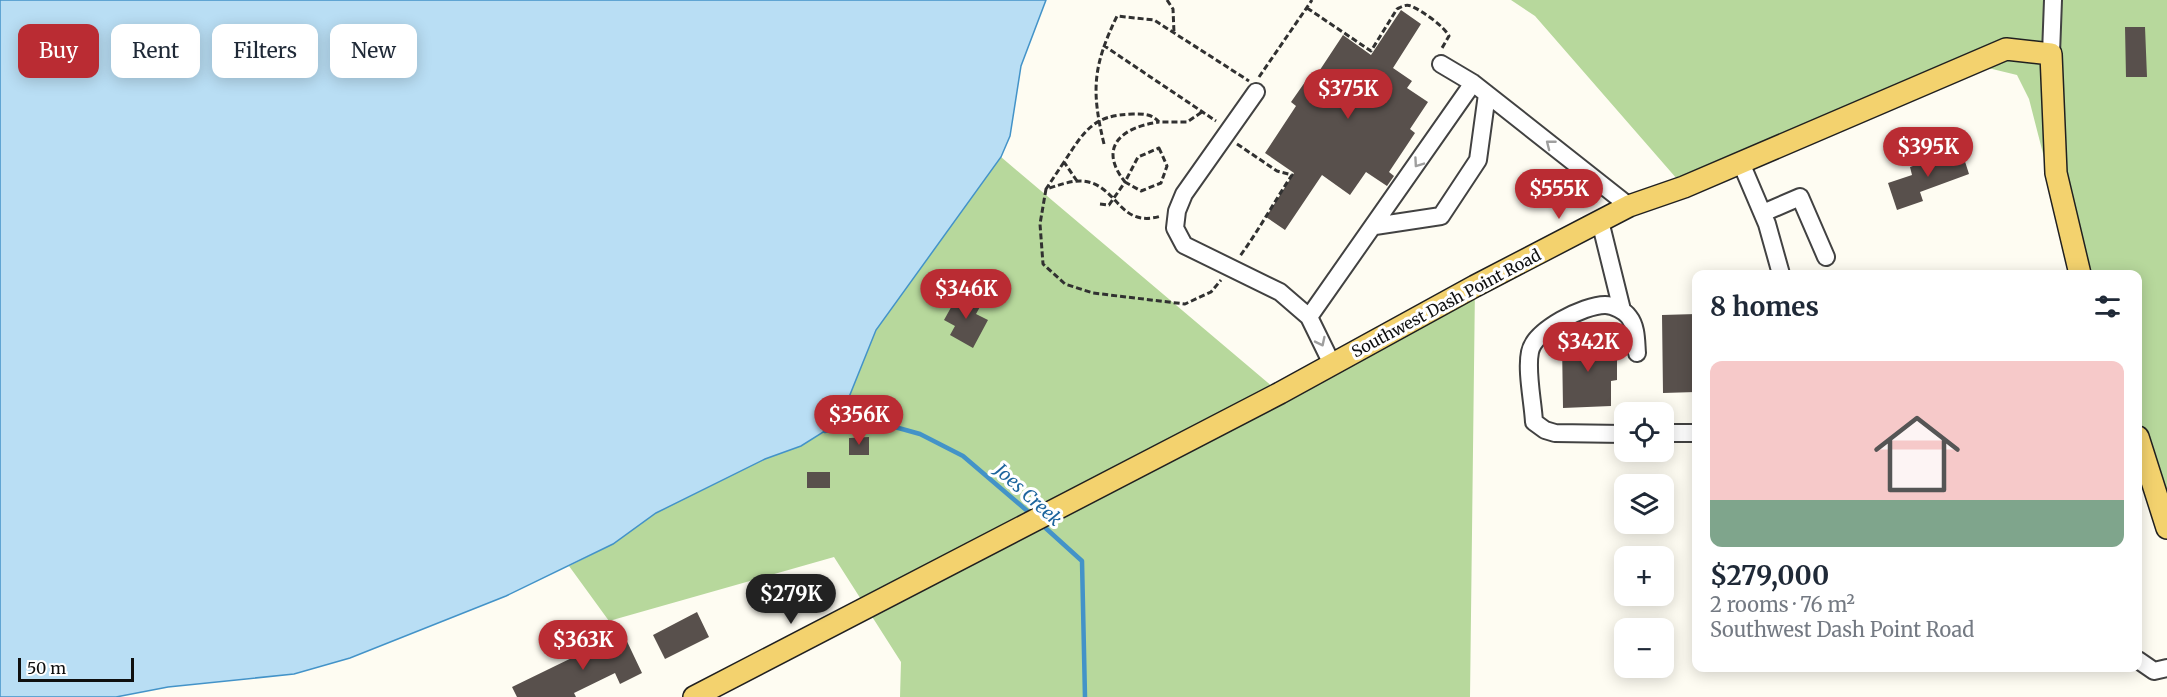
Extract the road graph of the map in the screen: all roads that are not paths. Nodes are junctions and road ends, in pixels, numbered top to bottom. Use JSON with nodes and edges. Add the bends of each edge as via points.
{"nodes":[{"id":1,"x":2053,"y":0,"type":"edge"},
{"id":2,"x":2051,"y":54,"type":"junction"},
{"id":3,"x":1441,"y":64,"type":"road end"},
{"id":4,"x":1473,"y":83,"type":"junction"},
{"id":5,"x":1256,"y":92,"type":"dead end"},
{"id":6,"x":1487,"y":94,"type":"junction"},
{"id":7,"x":1741,"y":163,"type":"junction"},
{"id":8,"x":1629,"y":206,"type":"junction"},
{"id":9,"x":1762,"y":213,"type":"junction"},
{"id":10,"x":1600,"y":221,"type":"junction"},
{"id":11,"x":1375,"y":226,"type":"junction"},
{"id":12,"x":1826,"y":257,"type":"dead end"},
{"id":13,"x":1780,"y":270,"type":"edge"},
{"id":14,"x":2079,"y":270,"type":"edge"},
{"id":15,"x":1622,"y":310,"type":"junction"},
{"id":16,"x":1309,"y":317,"type":"junction"},
{"id":17,"x":1637,"y":353,"type":"dead end"},
{"id":18,"x":1332,"y":364,"type":"junction"},
{"id":19,"x":1692,"y":433,"type":"edge"},
{"id":20,"x":1614,"y":434,"type":"edge"},
{"id":21,"x":1674,"y":434,"type":"edge"},
{"id":22,"x":2142,"y":450,"type":"edge"},
{"id":23,"x":2167,"y":528,"type":"edge"},
{"id":24,"x":2142,"y":663,"type":"edge"},
{"id":25,"x":2167,"y":668,"type":"edge"},
{"id":26,"x":694,"y":697,"type":"edge"}],
"edges":[{"from":1,"to":2,"type":"street"},
{"from":2,"to":7,"type":"main road","name":"Southwest Dash Point Road","via":[[2006,49]]},
{"from":2,"to":14,"type":"main road","via":[[2056,174]]},
{"from":3,"to":4,"type":"street"},
{"from":4,"to":6,"type":"street"},
{"from":4,"to":11,"type":"street","one_way":true},
{"from":5,"to":16,"type":"street","via":[[1184,194],[1175,228],[1184,245],[1280,292]]},
{"from":8,"to":6,"type":"street","one_way":true},
{"from":6,"to":11,"type":"street","via":[[1479,160],[1441,216]]},
{"from":7,"to":8,"type":"main road","name":"Southwest Dash Point Road"},
{"from":7,"to":9,"type":"street"},
{"from":8,"to":10,"type":"main road","name":"Southwest Dash Point Road"},
{"from":9,"to":12,"type":"street","via":[[1800,197]]},
{"from":9,"to":13,"type":"street"},
{"from":10,"to":15,"type":"street"},
{"from":10,"to":18,"type":"main road","name":"Southwest Dash Point Road"},
{"from":11,"to":16,"type":"street"},
{"from":15,"to":17,"type":"street","via":[[1634,326]]},
{"from":15,"to":20,"type":"street","via":[[1606,305],[1582,310],[1540,334],[1530,351],[1529,363],[1534,422],[1545,430]]},
{"from":16,"to":18,"type":"street","one_way":true},
{"from":18,"to":26,"type":"main road","name":"Southwest Dash Point Road"},
{"from":19,"to":21,"type":"street"},
{"from":22,"to":23,"type":"main road"},
{"from":24,"to":25,"type":"street","via":[[2154,671]]}]}
